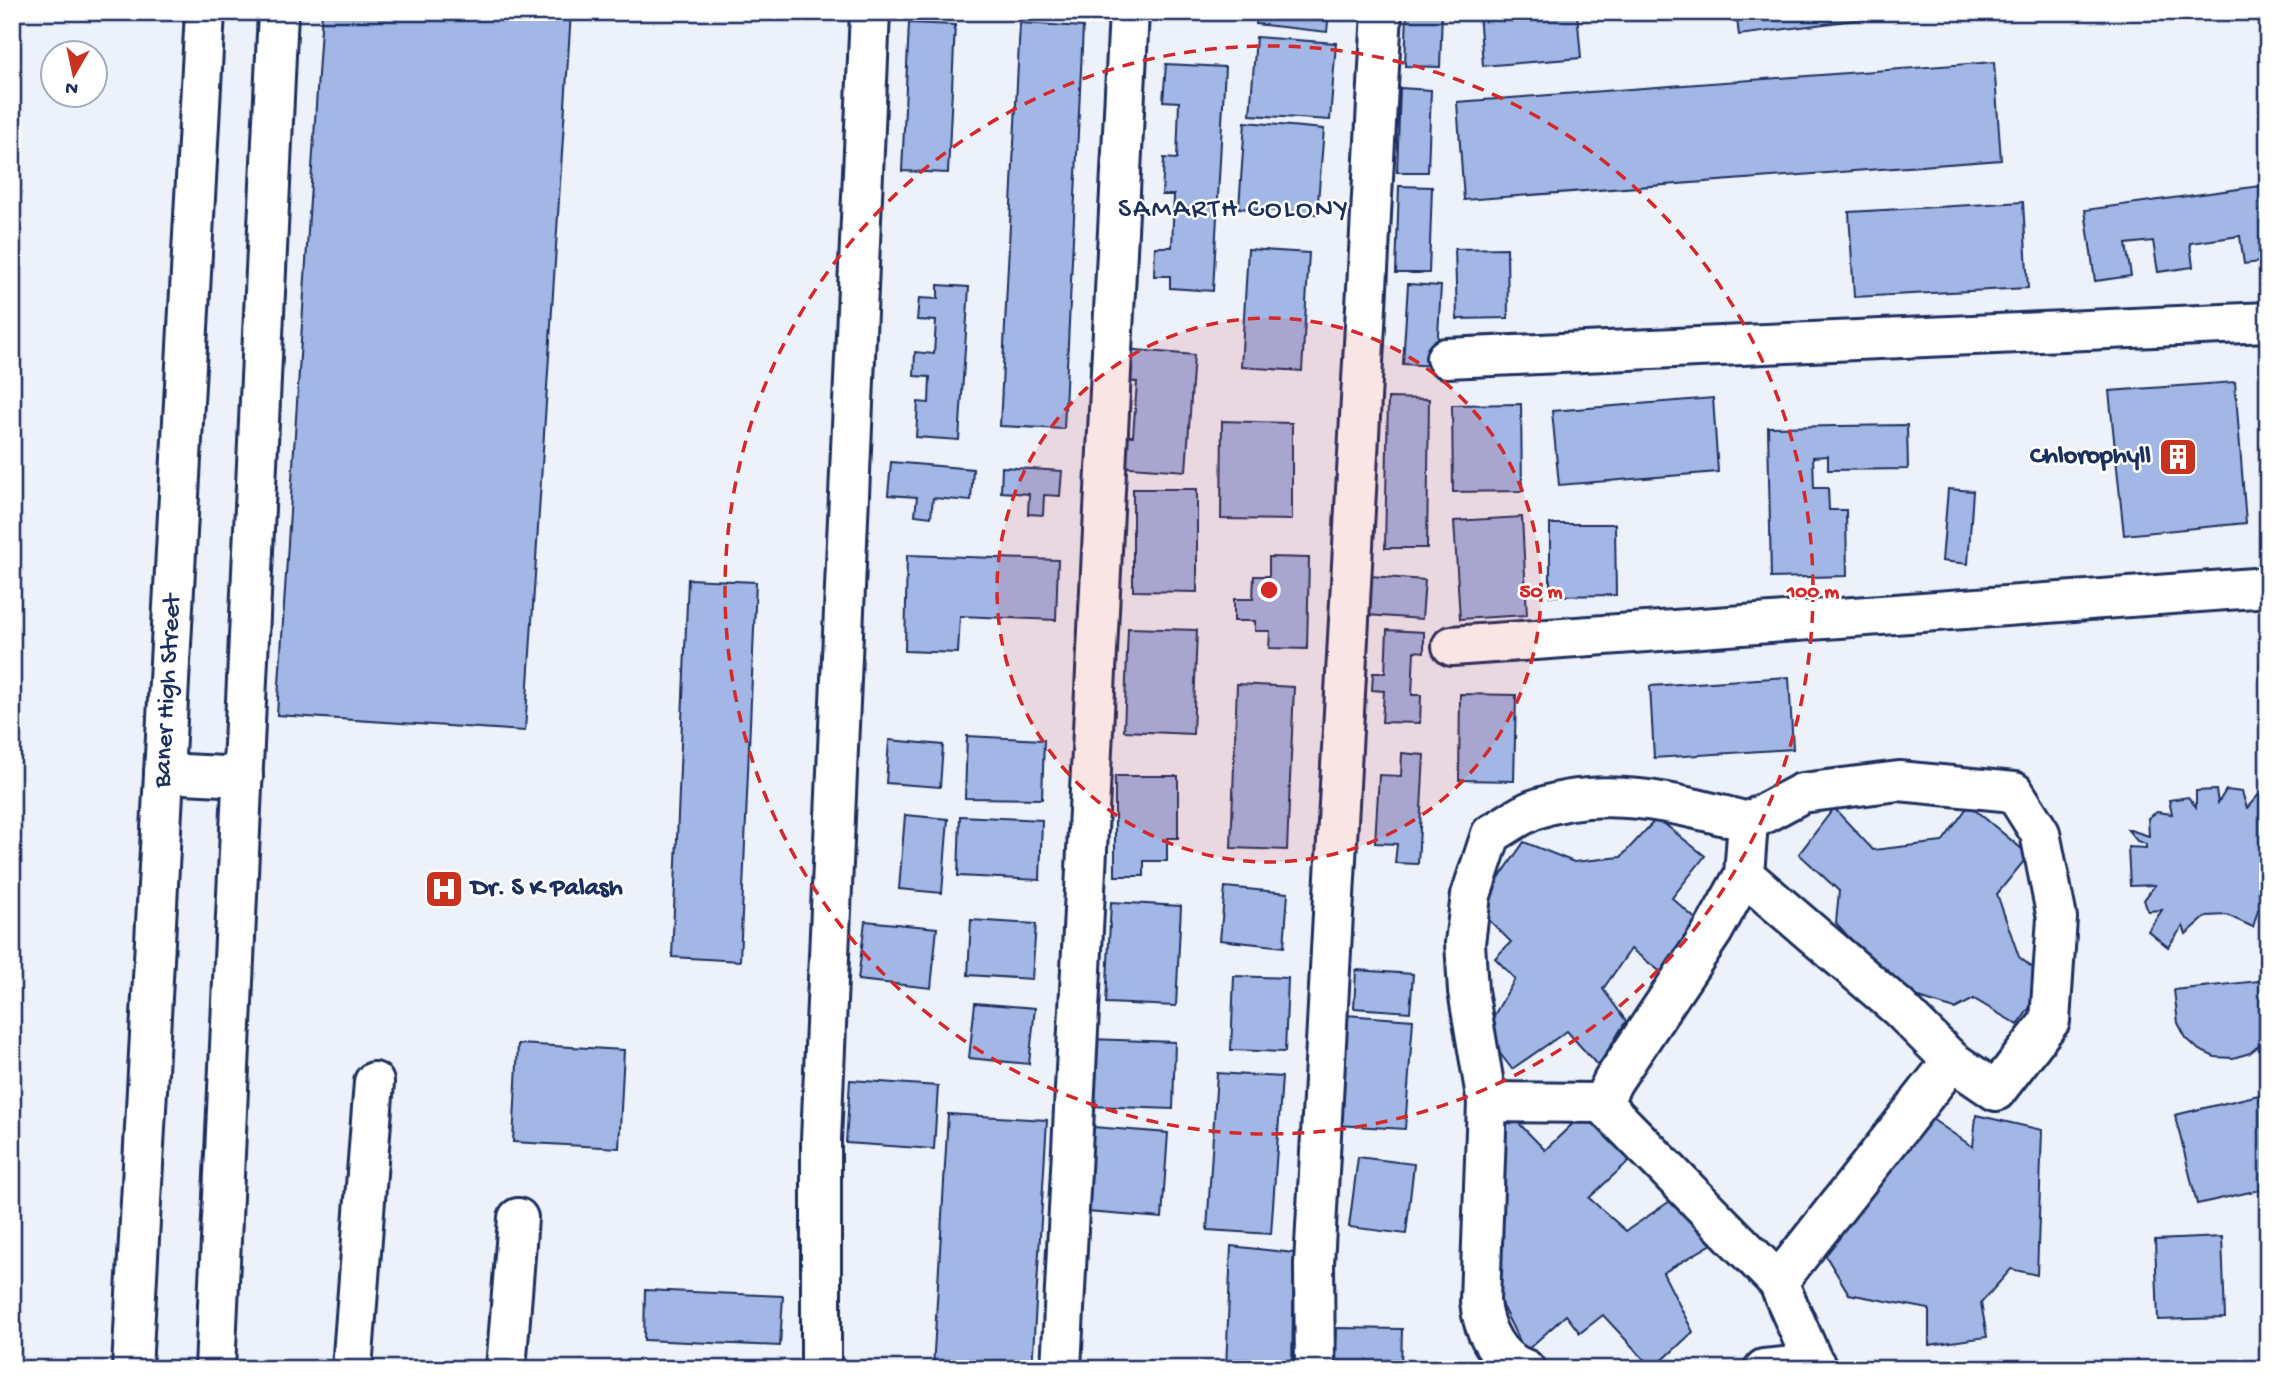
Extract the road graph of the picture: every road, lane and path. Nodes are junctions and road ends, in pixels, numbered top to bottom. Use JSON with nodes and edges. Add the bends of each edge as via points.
{"nodes":[{"id":1,"x":205,"y":12,"type":"edge"},
{"id":2,"x":278,"y":12,"type":"edge"},
{"id":3,"x":870,"y":12,"type":"edge"},
{"id":4,"x":1129,"y":12,"type":"edge"},
{"id":5,"x":1382,"y":12,"type":"edge"},
{"id":6,"x":2268,"y":322,"type":"edge"},
{"id":7,"x":1446,"y":358,"type":"dead end"},
{"id":8,"x":2268,"y":587,"type":"edge"},
{"id":9,"x":1452,"y":646,"type":"dead end"},
{"id":10,"x":164,"y":773,"type":"junction"},
{"id":11,"x":243,"y":777,"type":"junction"},
{"id":12,"x":1748,"y":822,"type":"junction"},
{"id":13,"x":1744,"y":874,"type":"junction"},
{"id":14,"x":1952,"y":1061,"type":"junction"},
{"id":15,"x":374,"y":1082,"type":"dead end"},
{"id":16,"x":1487,"y":1102,"type":"junction"},
{"id":17,"x":1602,"y":1103,"type":"junction"},
{"id":18,"x":518,"y":1218,"type":"dead end"},
{"id":19,"x":1778,"y":1282,"type":"junction"},
{"id":20,"x":1816,"y":1367,"type":"edge"},
{"id":21,"x":132,"y":1369,"type":"edge"},
{"id":22,"x":215,"y":1369,"type":"edge"},
{"id":23,"x":352,"y":1369,"type":"edge"},
{"id":24,"x":506,"y":1369,"type":"edge"},
{"id":25,"x":821,"y":1369,"type":"edge"},
{"id":26,"x":1061,"y":1369,"type":"edge"},
{"id":27,"x":1315,"y":1369,"type":"edge"},
{"id":28,"x":1525,"y":1369,"type":"edge"},
{"id":29,"x":1765,"y":1369,"type":"edge"}],
"edges":[{"from":1,"to":10,"type":"street","name":"Baner High Street"},
{"from":2,"to":11,"type":"street"},
{"from":3,"to":25,"type":"street","via":[[821,1140]]},
{"from":4,"to":26,"type":"street"},
{"from":5,"to":27,"type":"street","via":[[1314,1264]]},
{"from":6,"to":7,"type":"street"},
{"from":8,"to":9,"type":"street"},
{"from":10,"to":11,"type":"street"},
{"from":10,"to":21,"type":"street","name":"Baner High Street"},
{"from":11,"to":22,"type":"street"},
{"from":12,"to":13,"type":"street"},
{"from":12,"to":14,"type":"street","via":[[1802,793],[1899,781],[2014,792],[2040,833],[2056,918],[2050,1021],[1996,1091]]},
{"from":12,"to":16,"type":"street","via":[[1693,807],[1602,795],[1533,810],[1491,834],[1471,895],[1465,943]]},
{"from":13,"to":14,"type":"street","via":[[1899,1008]]},
{"from":13,"to":17,"type":"street","via":[[1713,931]]},
{"from":14,"to":19,"type":"street"},
{"from":15,"to":23,"type":"street"},
{"from":16,"to":17,"type":"street"},
{"from":16,"to":28,"type":"street","via":[[1481,1319],[1509,1364]]},
{"from":17,"to":19,"type":"street"},
{"from":18,"to":24,"type":"street"},
{"from":19,"to":20,"type":"street"},
{"from":20,"to":29,"type":"street"}]}
